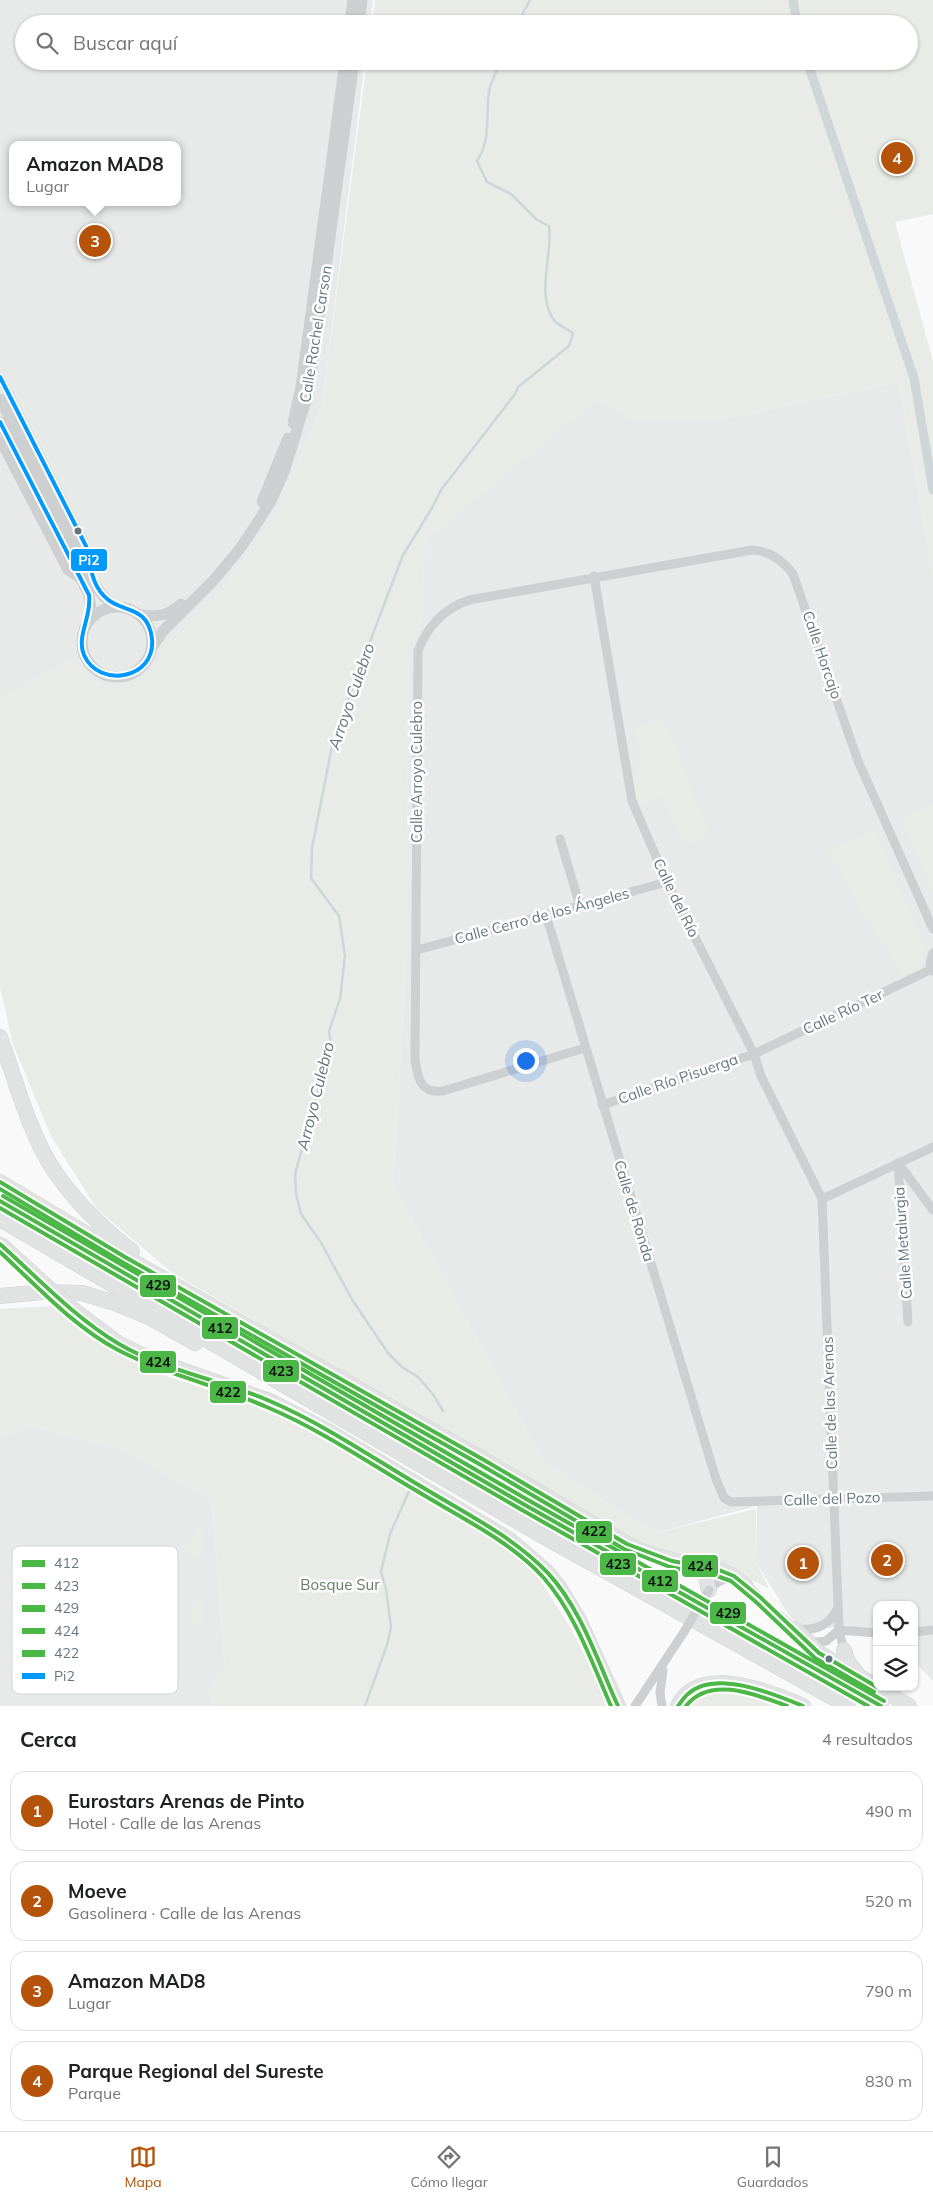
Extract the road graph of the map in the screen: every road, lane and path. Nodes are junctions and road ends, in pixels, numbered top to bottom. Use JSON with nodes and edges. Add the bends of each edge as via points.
{"nodes":[{"id":1,"x":353,"y":0,"type":"edge"},
{"id":2,"x":362,"y":0,"type":"edge"},
{"id":3,"x":351,"y":15,"type":"edge"},
{"id":4,"x":360,"y":15,"type":"edge"},
{"id":5,"x":344,"y":70,"type":"edge"},
{"id":6,"x":353,"y":70,"type":"edge"},
{"id":7,"x":0,"y":377,"type":"edge"},
{"id":8,"x":0,"y":399,"type":"edge"},
{"id":9,"x":0,"y":422,"type":"edge"},
{"id":10,"x":0,"y":441,"type":"edge"},
{"id":11,"x":594,"y":576,"type":"junction"},
{"id":12,"x":86,"y":578,"type":"junction"},
{"id":13,"x":115,"y":606,"type":"junction"},
{"id":14,"x":141,"y":615,"type":"junction"},
{"id":15,"x":90,"y":618,"type":"junction"},
{"id":16,"x":151,"y":649,"type":"junction"},
{"id":17,"x":560,"y":839,"type":"dead end"},
{"id":18,"x":667,"y":882,"type":"junction"},
{"id":19,"x":580,"y":906,"type":"junction"},
{"id":20,"x":546,"y":916,"type":"junction"},
{"id":21,"x":933,"y":929,"type":"edge"},
{"id":22,"x":416,"y":950,"type":"junction"},
{"id":23,"x":933,"y":952,"type":"edge"},
{"id":24,"x":932,"y":970,"type":"edge"},
{"id":25,"x":0,"y":1037,"type":"edge"},
{"id":26,"x":585,"y":1048,"type":"junction"},
{"id":27,"x":754,"y":1054,"type":"junction"},
{"id":28,"x":602,"y":1105,"type":"junction"},
{"id":29,"x":933,"y":1148,"type":"edge"},
{"id":30,"x":898,"y":1163,"type":"junction"},
{"id":31,"x":0,"y":1182,"type":"edge"},
{"id":32,"x":822,"y":1199,"type":"junction"},
{"id":33,"x":4,"y":1203,"type":"edge"},
{"id":34,"x":933,"y":1210,"type":"edge"},
{"id":35,"x":0,"y":1219,"type":"edge"},
{"id":36,"x":0,"y":1244,"type":"edge"},
{"id":37,"x":170,"y":1282,"type":"junction"},
{"id":38,"x":0,"y":1296,"type":"edge"},
{"id":39,"x":908,"y":1322,"type":"dead end"},
{"id":40,"x":465,"y":1450,"type":"junction"},
{"id":41,"x":452,"y":1481,"type":"junction"},
{"id":42,"x":933,"y":1496,"type":"edge"},
{"id":43,"x":834,"y":1500,"type":"junction"},
{"id":44,"x":731,"y":1502,"type":"joint"},
{"id":45,"x":635,"y":1567,"type":"junction"},
{"id":46,"x":696,"y":1567,"type":"junction"},
{"id":47,"x":745,"y":1585,"type":"junction"},
{"id":48,"x":709,"y":1590,"type":"junction"},
{"id":49,"x":768,"y":1606,"type":"junction"},
{"id":50,"x":838,"y":1606,"type":"junction"},
{"id":51,"x":826,"y":1624,"type":"junction"},
{"id":52,"x":795,"y":1629,"type":"junction"},
{"id":53,"x":838,"y":1630,"type":"junction"},
{"id":54,"x":933,"y":1630,"type":"edge"},
{"id":55,"x":918,"y":1632,"type":"edge"},
{"id":56,"x":873,"y":1633,"type":"edge"},
{"id":57,"x":807,"y":1642,"type":"junction"},
{"id":58,"x":844,"y":1650,"type":"joint"},
{"id":59,"x":667,"y":1661,"type":"junction"},
{"id":60,"x":862,"y":1677,"type":"junction"},
{"id":61,"x":873,"y":1684,"type":"edge"},
{"id":62,"x":884,"y":1691,"type":"edge"},
{"id":63,"x":618,"y":1706,"type":"edge"},
{"id":64,"x":635,"y":1706,"type":"edge"},
{"id":65,"x":662,"y":1706,"type":"edge"},
{"id":66,"x":678,"y":1706,"type":"edge"},
{"id":67,"x":803,"y":1706,"type":"edge"},
{"id":68,"x":848,"y":1706,"type":"edge"},
{"id":69,"x":881,"y":1706,"type":"edge"},
{"id":70,"x":909,"y":1706,"type":"edge"}],
"edges":[{"from":1,"to":3,"type":"street"},
{"from":2,"to":4,"type":"street"},
{"from":5,"to":14,"type":"street","name":"Calle Rachel Carson","via":[[301,387],[293,424],[276,471],[256,510],[207,579],[171,613],[156,617]]},
{"from":6,"to":16,"type":"street","name":"Calle Rachel Carson","via":[[309,390],[284,472],[270,503],[242,546]]},
{"from":7,"to":12,"type":"street","via":[[88,550]]},
{"from":8,"to":12,"type":"street"},
{"from":9,"to":12,"type":"street"},
{"from":10,"to":12,"type":"street","via":[[67,570]]},
{"from":11,"to":18,"type":"street","name":"Calle del Río","via":[[632,801]]},
{"from":11,"to":21,"type":"street","name":"Calle Horcajo","via":[[752,550],[764,550],[786,564],[808,612],[858,761]]},
{"from":11,"to":22,"type":"street","name":"Calle Arroyo Culebro","via":[[468,600],[448,610],[424,635],[418,651]]},
{"from":12,"to":13,"type":"street"},
{"from":12,"to":15,"type":"street"},
{"from":13,"to":14,"type":"street","via":[[127,607]]},
{"from":13,"to":15,"type":"street","via":[[101,609]]},
{"from":14,"to":16,"type":"street","via":[[149,625],[153,642]]},
{"from":15,"to":16,"type":"street","via":[[82,634],[83,652],[92,667],[100,672],[111,677],[136,672],[145,665]]},
{"from":17,"to":19,"type":"street"},
{"from":18,"to":19,"type":"street","name":"Calle Cerro de los Ángeles"},
{"from":18,"to":27,"type":"street","name":"Calle del Río"},
{"from":19,"to":20,"type":"street","name":"Calle Cerro de los Ángeles"},
{"from":20,"to":22,"type":"street","name":"Calle Cerro de los Ángeles"},
{"from":20,"to":26,"type":"street","name":"Calle de Ronda"},
{"from":22,"to":26,"type":"street","name":"Calle Arroyo Culebro","via":[[415,1060],[419,1081],[428,1091],[443,1091]]},
{"from":23,"to":24,"type":"street","via":[[930,959]]},
{"from":24,"to":27,"type":"street","name":"Calle Río Ter"},
{"from":25,"to":37,"type":"highway","via":[[23,1102],[54,1171],[116,1239]]},
{"from":26,"to":28,"type":"street","name":"Calle de Ronda"},
{"from":27,"to":28,"type":"street","name":"Calle Río Pisuerga"},
{"from":27,"to":32,"type":"street","name":"Calle del Río","via":[[761,1076]]},
{"from":28,"to":44,"type":"street","name":"Calle de Ronda","via":[[716,1479],[724,1498]]},
{"from":29,"to":30,"type":"street"},
{"from":30,"to":32,"type":"street"},
{"from":30,"to":34,"type":"street"},
{"from":30,"to":39,"type":"street","name":"Calle Metalurgia"},
{"from":31,"to":37,"type":"highway"},
{"from":32,"to":43,"type":"street","name":"Calle de las Arenas"},
{"from":33,"to":45,"type":"highway"},
{"from":35,"to":41,"type":"highway"},
{"from":36,"to":63,"type":"highway","bridge":true,"via":[[99,1331],[133,1351],[272,1402],[328,1431],[510,1540],[540,1565],[559,1587],[579,1620]]},
{"from":37,"to":40,"type":"highway"},
{"from":38,"to":41,"type":"highway","via":[[82,1293],[115,1303],[149,1317],[424,1473]]},
{"from":40,"to":45,"type":"highway","via":[[552,1511],[611,1546]]},
{"from":40,"to":46,"type":"highway","via":[[627,1544]]},
{"from":41,"to":68,"type":"highway","via":[[541,1535]]},
{"from":42,"to":43,"type":"street","name":"Calle del Pozo"},
{"from":43,"to":44,"type":"street","name":"Calle del Pozo"},
{"from":43,"to":50,"type":"street","name":"Calle de las Arenas"},
{"from":45,"to":69,"type":"highway"},
{"from":46,"to":47,"type":"highway","via":[[720,1570]]},
{"from":46,"to":48,"type":"highway","via":[[705,1575]]},
{"from":47,"to":48,"type":"street","via":[[723,1581]]},
{"from":47,"to":49,"type":"street"},
{"from":48,"to":59,"type":"street","bridge":true},
{"from":49,"to":52,"type":"street"},
{"from":49,"to":57,"type":"street","via":[[787,1631]]},
{"from":50,"to":51,"type":"street"},
{"from":50,"to":53,"type":"street","name":"Calle de las Arenas"},
{"from":51,"to":52,"type":"street","via":[[816,1630]]},
{"from":51,"to":53,"type":"street"},
{"from":52,"to":57,"type":"highway"},
{"from":53,"to":56,"type":"street"},
{"from":53,"to":57,"type":"street","via":[[826,1642]]},
{"from":53,"to":58,"type":"street","name":"Calle de las Arenas"},
{"from":54,"to":55,"type":"street"},
{"from":57,"to":60,"type":"highway","via":[[819,1653]]},
{"from":58,"to":60,"type":"highway","via":[[852,1668]]},
{"from":59,"to":64,"type":"street"},
{"from":59,"to":65,"type":"street","via":[[660,1684]]},
{"from":60,"to":61,"type":"highway"},
{"from":62,"to":70,"type":"highway"},
{"from":66,"to":67,"type":"highway","via":[[692,1690],[717,1683],[750,1687]]}]}
